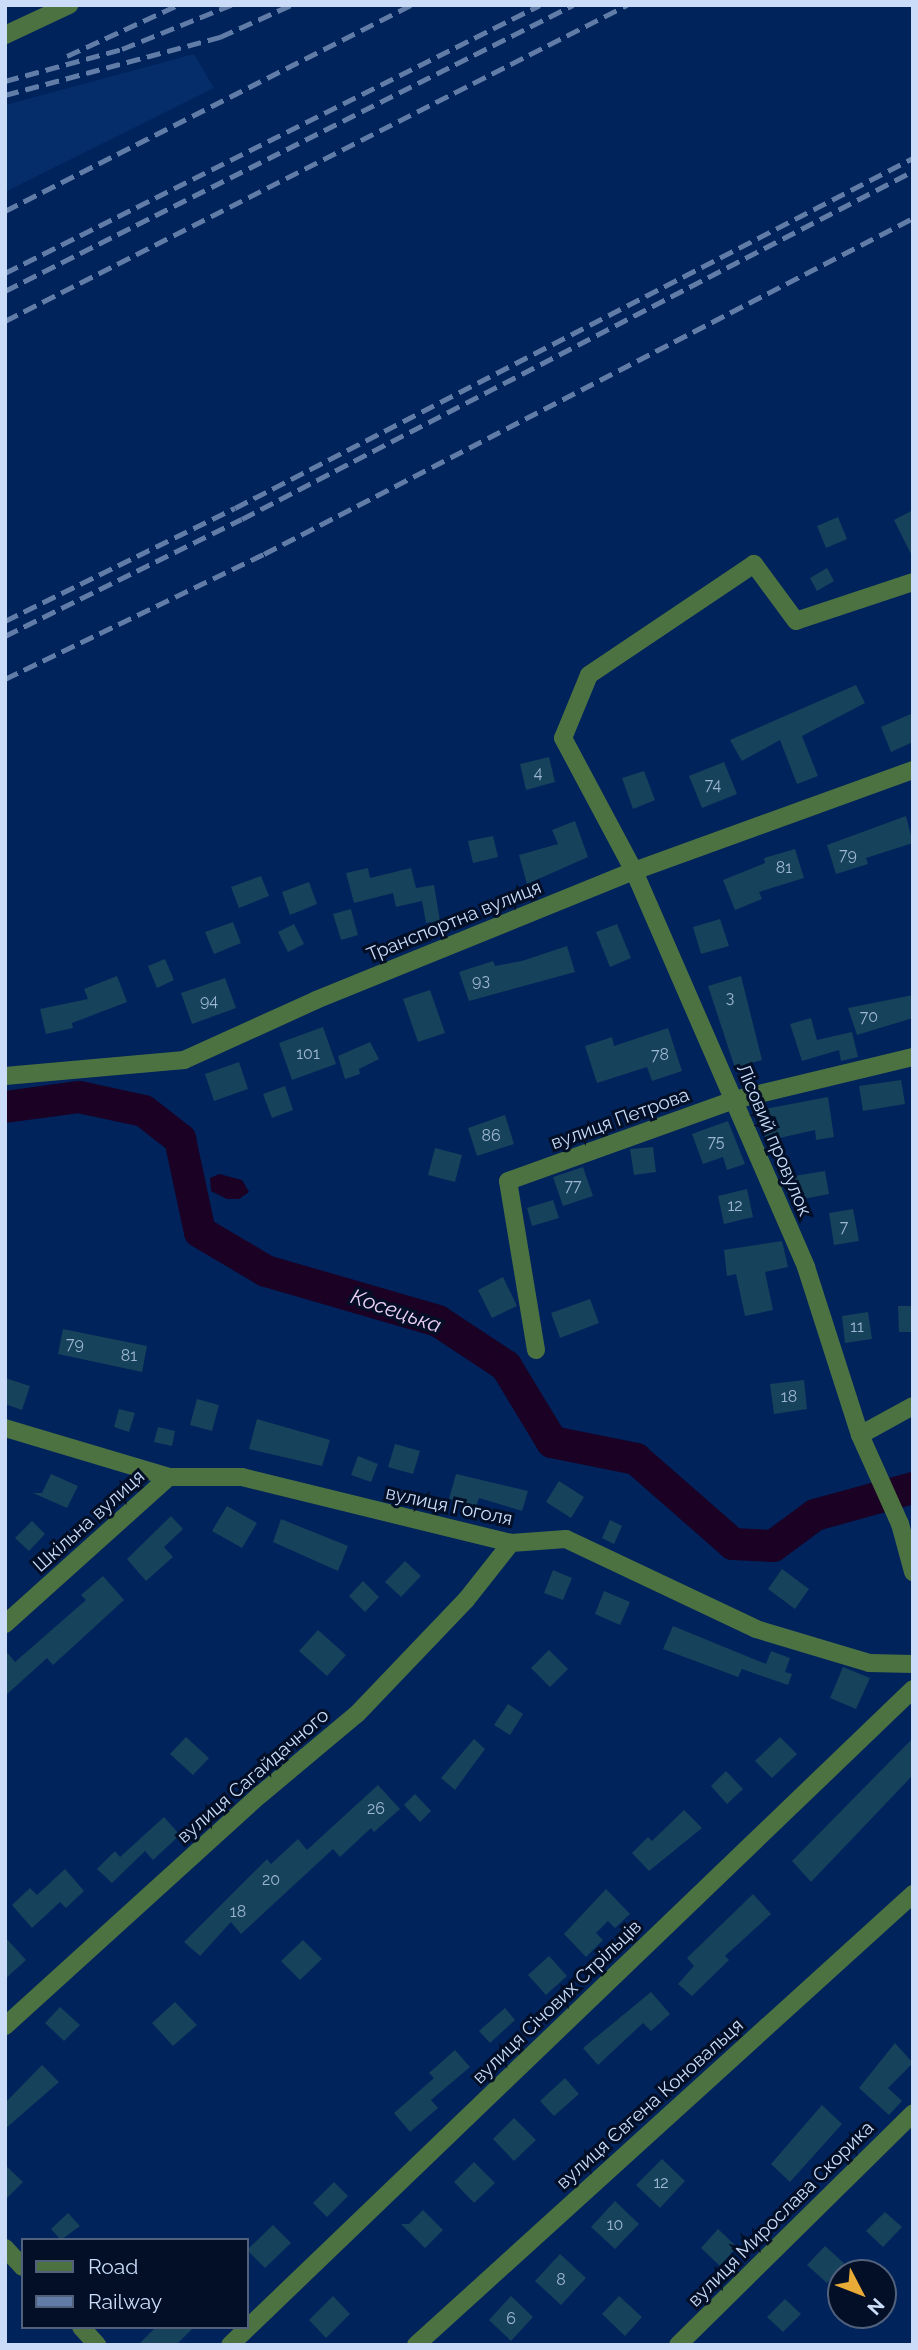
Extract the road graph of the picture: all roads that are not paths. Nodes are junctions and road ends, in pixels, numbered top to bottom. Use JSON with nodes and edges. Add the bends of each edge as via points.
{"nodes":[{"id":1,"x":69,"y":5,"type":"edge"},
{"id":2,"x":5,"y":35,"type":"edge"},
{"id":3,"x":913,"y":582,"type":"edge"},
{"id":4,"x":913,"y":770,"type":"edge"},
{"id":5,"x":634,"y":871,"type":"junction"},
{"id":6,"x":913,"y":1057,"type":"edge"},
{"id":7,"x":5,"y":1076,"type":"edge"},
{"id":8,"x":734,"y":1100,"type":"junction"},
{"id":9,"x":537,"y":1350,"type":"dead end"},
{"id":10,"x":913,"y":1405,"type":"edge"},
{"id":11,"x":5,"y":1429,"type":"edge"},
{"id":12,"x":860,"y":1435,"type":"junction"},
{"id":13,"x":169,"y":1476,"type":"junction"},
{"id":14,"x":511,"y":1543,"type":"junction"},
{"id":15,"x":913,"y":1572,"type":"edge"},
{"id":16,"x":5,"y":1624,"type":"edge"},
{"id":17,"x":913,"y":1664,"type":"edge"},
{"id":18,"x":913,"y":1689,"type":"edge"},
{"id":19,"x":913,"y":1894,"type":"edge"},
{"id":20,"x":5,"y":2026,"type":"edge"},
{"id":21,"x":913,"y":2113,"type":"edge"},
{"id":22,"x":5,"y":2248,"type":"edge"},
{"id":23,"x":21,"y":2265,"type":"edge"},
{"id":24,"x":248,"y":2328,"type":"edge"},
{"id":25,"x":82,"y":2329,"type":"edge"},
{"id":26,"x":247,"y":2329,"type":"edge"},
{"id":27,"x":97,"y":2345,"type":"edge"},
{"id":28,"x":230,"y":2345,"type":"edge"},
{"id":29,"x":416,"y":2345,"type":"edge"},
{"id":30,"x":678,"y":2345,"type":"edge"}],
"edges":[{"from":1,"to":2,"type":"street"},
{"from":3,"to":5,"type":"street","name":"Лісовий провулок","via":[[796,621],[754,564],[589,675],[563,738]]},
{"from":4,"to":5,"type":"street","name":"Транспортна вулиця"},
{"from":5,"to":7,"type":"street","name":"Транспортна вулиця","via":[[316,1000],[184,1060]]},
{"from":5,"to":8,"type":"street","name":"Лісовий провулок"},
{"from":6,"to":8,"type":"street","name":"вулиця Петрова"},
{"from":8,"to":9,"type":"street","name":"вулиця Петрова","via":[[508,1181]]},
{"from":8,"to":12,"type":"street","name":"Лісовий провулок","via":[[806,1267]]},
{"from":10,"to":12,"type":"street"},
{"from":11,"to":13,"type":"street","name":"вулиця Гоголя"},
{"from":12,"to":15,"type":"street","name":"Лісовий провулок","via":[[900,1524]]},
{"from":13,"to":14,"type":"street","name":"вулиця Гоголя","via":[[242,1476]]},
{"from":13,"to":16,"type":"street","name":"Шкільна вулиця"},
{"from":14,"to":17,"type":"street","name":"вулиця Гоголя","via":[[566,1539],[756,1629],[869,1663]]},
{"from":14,"to":20,"type":"street","name":"вулиця Сагайдачного","via":[[466,1601],[357,1714],[260,1794]]},
{"from":18,"to":24,"type":"street","name":"вулиця Січових Стрільців"},
{"from":19,"to":29,"type":"street","name":"вулиця Євгена Коновальця"},
{"from":21,"to":30,"type":"street","name":"вулиця Мирослава Скорика"},
{"from":22,"to":23,"type":"street"},
{"from":25,"to":27,"type":"street"},
{"from":26,"to":28,"type":"street","name":"вулиця Січових Стрільців"}]}
